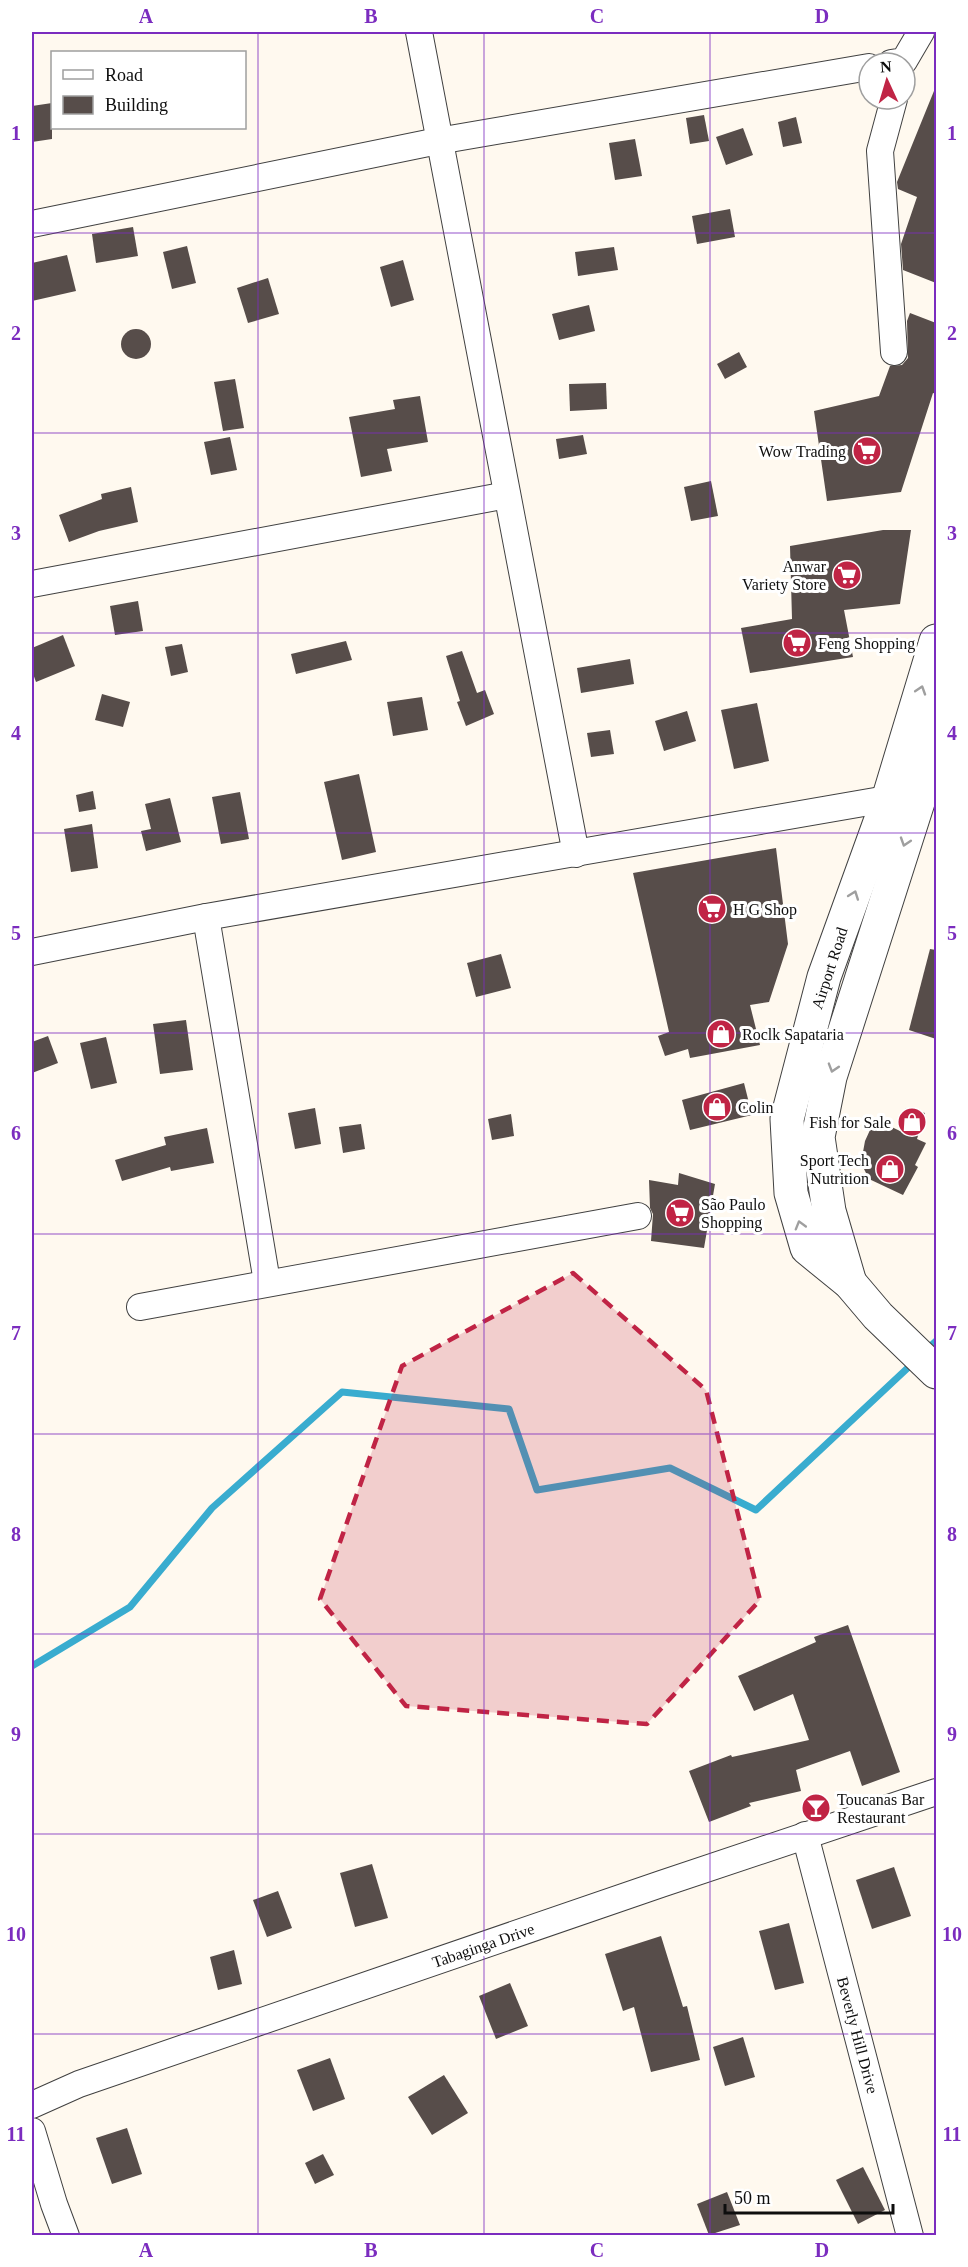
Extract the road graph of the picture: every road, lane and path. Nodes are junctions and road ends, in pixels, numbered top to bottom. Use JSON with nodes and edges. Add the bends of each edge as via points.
{"nodes":[{"id":1,"x":419,"y":32,"type":"edge"},
{"id":2,"x":921,"y":32,"type":"edge"},
{"id":3,"x":908,"y":51,"type":"edge"},
{"id":4,"x":857,"y":69,"type":"edge"},
{"id":5,"x":891,"y":111,"type":"edge"},
{"id":6,"x":438,"y":141,"type":"junction"},
{"id":7,"x":32,"y":224,"type":"edge"},
{"id":8,"x":894,"y":352,"type":"dead end"},
{"id":9,"x":507,"y":495,"type":"junction"},
{"id":10,"x":32,"y":584,"type":"edge"},
{"id":11,"x":936,"y":641,"type":"edge"},
{"id":12,"x":936,"y":717,"type":"edge"},
{"id":13,"x":904,"y":744,"type":"junction"},
{"id":14,"x":936,"y":746,"type":"edge"},
{"id":15,"x":922,"y":792,"type":"junction"},
{"id":16,"x":888,"y":800,"type":"junction"},
{"id":17,"x":576,"y":854,"type":"junction"},
{"id":18,"x":206,"y":917,"type":"junction"},
{"id":19,"x":32,"y":952,"type":"edge"},
{"id":20,"x":638,"y":1216,"type":"dead end"},
{"id":21,"x":267,"y":1282,"type":"junction"},
{"id":22,"x":850,"y":1283,"type":"junction"},
{"id":23,"x":140,"y":1307,"type":"dead end"},
{"id":24,"x":932,"y":1368,"type":"edge"},
{"id":25,"x":936,"y":1792,"type":"edge"},
{"id":26,"x":805,"y":1835,"type":"junction"},
{"id":27,"x":32,"y":2105,"type":"edge"},
{"id":28,"x":32,"y":2131,"type":"edge"},
{"id":29,"x":66,"y":2235,"type":"edge"},
{"id":30,"x":910,"y":2235,"type":"edge"}],
"edges":[{"from":1,"to":6,"type":"street"},
{"from":2,"to":3,"type":"street"},
{"from":4,"to":6,"type":"street"},
{"from":5,"to":8,"type":"street","via":[[880,151]]},
{"from":6,"to":7,"type":"street"},
{"from":6,"to":9,"type":"street"},
{"from":9,"to":10,"type":"street"},
{"from":9,"to":17,"type":"street"},
{"from":13,"to":11,"type":"street","name":"Airport Road","one_way":true},
{"from":12,"to":13,"type":"street"},
{"from":13,"to":16,"type":"street","name":"Airport Road"},
{"from":14,"to":15,"type":"street","name":"Airport Road"},
{"from":15,"to":16,"type":"street"},
{"from":15,"to":22,"type":"street","name":"Airport Road","one_way":true,"via":[[830,1077],[818,1137],[829,1211]]},
{"from":16,"to":17,"type":"street"},
{"from":22,"to":16,"type":"street","name":"Airport Road","one_way":true,"via":[[807,1248],[791,1193],[787,1119],[824,976]]},
{"from":17,"to":18,"type":"street"},
{"from":18,"to":19,"type":"street"},
{"from":18,"to":21,"type":"street"},
{"from":20,"to":21,"type":"street"},
{"from":21,"to":23,"type":"street"},
{"from":22,"to":24,"type":"street","name":"Airport Road"},
{"from":25,"to":26,"type":"street","name":"Tabaginga Drive"},
{"from":26,"to":27,"type":"street","name":"Tabaginga Drive","via":[[79,2084]]},
{"from":26,"to":30,"type":"street","name":"Beverly Hill Drive"},
{"from":28,"to":29,"type":"street"}]}
